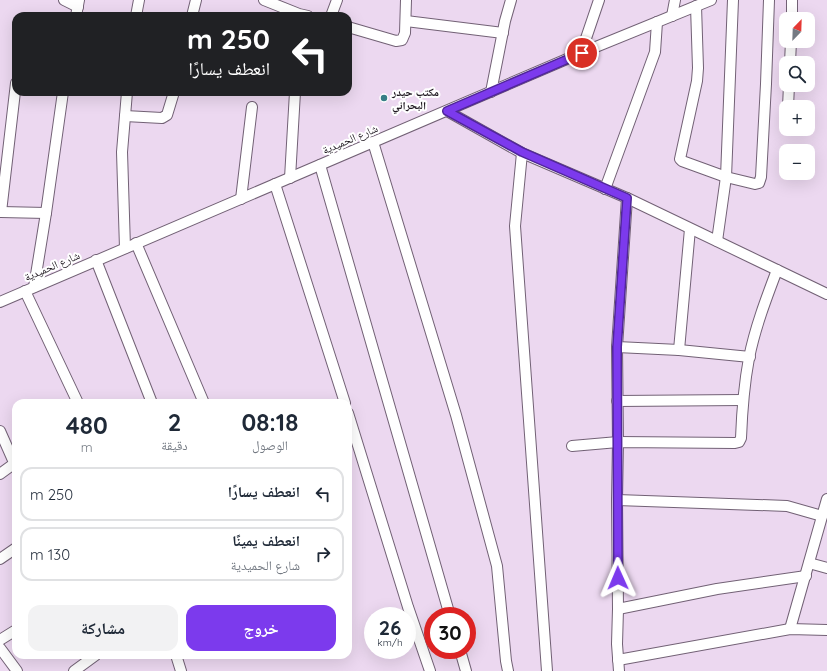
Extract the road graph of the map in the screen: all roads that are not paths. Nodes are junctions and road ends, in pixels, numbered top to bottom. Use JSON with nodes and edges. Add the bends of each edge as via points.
{"nodes":[{"id":1,"x":64,"y":0,"type":"edge"},
{"id":2,"x":139,"y":0,"type":"edge"},
{"id":3,"x":196,"y":0,"type":"edge"},
{"id":4,"x":264,"y":0,"type":"edge"},
{"id":5,"x":337,"y":0,"type":"edge"},
{"id":6,"x":406,"y":0,"type":"edge"},
{"id":7,"x":511,"y":0,"type":"edge"},
{"id":8,"x":599,"y":0,"type":"edge"},
{"id":9,"x":675,"y":0,"type":"edge"},
{"id":10,"x":711,"y":0,"type":"edge"},
{"id":11,"x":733,"y":0,"type":"edge"},
{"id":12,"x":769,"y":0,"type":"edge"},
{"id":13,"x":792,"y":0,"type":"edge"},
{"id":14,"x":696,"y":6,"type":"junction"},
{"id":15,"x":78,"y":8,"type":"edge"},
{"id":16,"x":137,"y":12,"type":"edge"},
{"id":17,"x":193,"y":12,"type":"edge"},
{"id":18,"x":294,"y":12,"type":"edge"},
{"id":19,"x":332,"y":12,"type":"edge"},
{"id":20,"x":792,"y":12,"type":"edge"},
{"id":21,"x":672,"y":16,"type":"junction"},
{"id":22,"x":406,"y":21,"type":"junction"},
{"id":23,"x":657,"y":22,"type":"junction"},
{"id":24,"x":352,"y":28,"type":"edge"},
{"id":25,"x":503,"y":33,"type":"junction"},
{"id":26,"x":582,"y":53,"type":"junction"},
{"id":27,"x":491,"y":92,"type":"junction"},
{"id":28,"x":14,"y":96,"type":"edge"},
{"id":29,"x":62,"y":96,"type":"edge"},
{"id":30,"x":127,"y":96,"type":"edge"},
{"id":31,"x":173,"y":96,"type":"edge"},
{"id":32,"x":295,"y":96,"type":"edge"},
{"id":33,"x":252,"y":106,"type":"dead end"},
{"id":34,"x":447,"y":111,"type":"junction"},
{"id":35,"x":125,"y":116,"type":"junction"},
{"id":36,"x":373,"y":142,"type":"junction"},
{"id":37,"x":522,"y":152,"type":"junction"},
{"id":38,"x":320,"y":165,"type":"junction"},
{"id":39,"x":726,"y":177,"type":"junction"},
{"id":40,"x":290,"y":178,"type":"junction"},
{"id":41,"x":275,"y":184,"type":"junction"},
{"id":42,"x":605,"y":189,"type":"junction"},
{"id":43,"x":627,"y":198,"type":"junction"},
{"id":44,"x":241,"y":199,"type":"junction"},
{"id":45,"x":0,"y":212,"type":"edge"},
{"id":46,"x":46,"y":213,"type":"junction"},
{"id":47,"x":690,"y":229,"type":"junction"},
{"id":48,"x":717,"y":241,"type":"junction"},
{"id":49,"x":136,"y":244,"type":"junction"},
{"id":50,"x":125,"y":248,"type":"junction"},
{"id":51,"x":96,"y":260,"type":"junction"},
{"id":52,"x":777,"y":270,"type":"junction"},
{"id":53,"x":30,"y":289,"type":"junction"},
{"id":54,"x":827,"y":294,"type":"edge"},
{"id":55,"x":0,"y":302,"type":"edge"},
{"id":56,"x":617,"y":347,"type":"junction"},
{"id":57,"x":679,"y":350,"type":"junction"},
{"id":58,"x":750,"y":357,"type":"junction"},
{"id":59,"x":76,"y":399,"type":"edge"},
{"id":60,"x":150,"y":399,"type":"edge"},
{"id":61,"x":202,"y":399,"type":"edge"},
{"id":62,"x":344,"y":399,"type":"edge"},
{"id":63,"x":617,"y":400,"type":"junction"},
{"id":64,"x":743,"y":400,"type":"junction"},
{"id":65,"x":352,"y":426,"type":"edge"},
{"id":66,"x":0,"y":431,"type":"edge"},
{"id":67,"x":618,"y":442,"type":"junction"},
{"id":68,"x":572,"y":446,"type":"dead end"},
{"id":69,"x":12,"y":458,"type":"edge"},
{"id":70,"x":12,"y":467,"type":"edge"},
{"id":71,"x":0,"y":474,"type":"edge"},
{"id":72,"x":827,"y":499,"type":"edge"},
{"id":73,"x":617,"y":500,"type":"junction"},
{"id":74,"x":822,"y":516,"type":"junction"},
{"id":75,"x":12,"y":551,"type":"edge"},
{"id":76,"x":0,"y":559,"type":"edge"},
{"id":77,"x":809,"y":563,"type":"junction"},
{"id":78,"x":827,"y":568,"type":"edge"},
{"id":79,"x":806,"y":576,"type":"junction"},
{"id":80,"x":447,"y":607,"type":"edge"},
{"id":81,"x":618,"y":609,"type":"junction"},
{"id":82,"x":790,"y":629,"type":"junction"},
{"id":83,"x":827,"y":630,"type":"edge"},
{"id":84,"x":12,"y":632,"type":"edge"},
{"id":85,"x":0,"y":640,"type":"edge"},
{"id":86,"x":0,"y":648,"type":"edge"},
{"id":87,"x":90,"y":659,"type":"edge"},
{"id":88,"x":177,"y":659,"type":"edge"},
{"id":89,"x":463,"y":659,"type":"edge"},
{"id":90,"x":618,"y":660,"type":"junction"},
{"id":91,"x":17,"y":671,"type":"edge"},
{"id":92,"x":74,"y":671,"type":"edge"},
{"id":93,"x":181,"y":671,"type":"edge"},
{"id":94,"x":430,"y":671,"type":"edge"},
{"id":95,"x":466,"y":671,"type":"edge"},
{"id":96,"x":508,"y":671,"type":"edge"},
{"id":97,"x":547,"y":671,"type":"edge"},
{"id":98,"x":619,"y":671,"type":"edge"}],
"edges":[{"from":1,"to":15,"type":"street"},
{"from":2,"to":16,"type":"street"},
{"from":3,"to":17,"type":"street"},
{"from":4,"to":18,"type":"street"},
{"from":5,"to":19,"type":"street"},
{"from":6,"to":22,"type":"street"},
{"from":7,"to":25,"type":"street"},
{"from":8,"to":26,"type":"street"},
{"from":9,"to":21,"type":"street"},
{"from":10,"to":14,"type":"street","name":"شارع الحميدية"},
{"from":11,"to":39,"type":"street"},
{"from":12,"to":39,"type":"street","via":[[761,176],[759,183],[755,184]]},
{"from":13,"to":20,"type":"street"},
{"from":14,"to":21,"type":"street","name":"شارع الحميدية"},
{"from":14,"to":39,"type":"street","via":[[698,74],[680,159]]},
{"from":21,"to":23,"type":"street","name":"شارع الحميدية"},
{"from":22,"to":24,"type":"street","via":[[402,40],[396,41]]},
{"from":22,"to":25,"type":"street"},
{"from":23,"to":26,"type":"street","name":"شارع الحميدية"},
{"from":23,"to":42,"type":"street","via":[[655,52]]},
{"from":25,"to":27,"type":"street"},
{"from":26,"to":27,"type":"street","name":"شارع الحميدية"},
{"from":27,"to":34,"type":"street","name":"شارع الحميدية"},
{"from":28,"to":45,"type":"street"},
{"from":29,"to":46,"type":"street"},
{"from":30,"to":35,"type":"street"},
{"from":31,"to":35,"type":"street","via":[[167,115],[162,118]]},
{"from":32,"to":40,"type":"street"},
{"from":33,"to":44,"type":"street"},
{"from":34,"to":36,"type":"street","name":"شارع الحميدية"},
{"from":34,"to":37,"type":"street"},
{"from":35,"to":50,"type":"street","via":[[122,152]]},
{"from":36,"to":38,"type":"street","name":"شارع الحميدية"},
{"from":36,"to":96,"type":"street","via":[[456,414],[496,566]]},
{"from":37,"to":42,"type":"street"},
{"from":37,"to":97,"type":"street","via":[[515,226]]},
{"from":38,"to":40,"type":"street","name":"شارع الحميدية"},
{"from":38,"to":80,"type":"street"},
{"from":39,"to":48,"type":"street"},
{"from":40,"to":41,"type":"street","name":"شارع الحميدية"},
{"from":41,"to":44,"type":"street","name":"شارع الحميدية"},
{"from":41,"to":62,"type":"street"},
{"from":42,"to":43,"type":"street"},
{"from":43,"to":47,"type":"street"},
{"from":43,"to":56,"type":"street"},
{"from":44,"to":49,"type":"street","name":"شارع الحميدية"},
{"from":45,"to":46,"type":"street"},
{"from":46,"to":53,"type":"street"},
{"from":47,"to":48,"type":"street"},
{"from":47,"to":57,"type":"street"},
{"from":48,"to":52,"type":"street"},
{"from":49,"to":50,"type":"street","name":"شارع الحميدية"},
{"from":49,"to":61,"type":"street"},
{"from":50,"to":51,"type":"street","name":"شارع الحميدية"},
{"from":51,"to":53,"type":"street","name":"شارع الحميدية"},
{"from":51,"to":60,"type":"street"},
{"from":52,"to":54,"type":"street"},
{"from":52,"to":58,"type":"street","via":[[761,314]]},
{"from":53,"to":55,"type":"street","name":"شارع الحميدية"},
{"from":53,"to":59,"type":"street"},
{"from":56,"to":57,"type":"street"},
{"from":56,"to":63,"type":"street"},
{"from":57,"to":58,"type":"street"},
{"from":58,"to":64,"type":"street"},
{"from":63,"to":64,"type":"street"},
{"from":63,"to":67,"type":"street"},
{"from":64,"to":67,"type":"street","via":[[739,442]]},
{"from":65,"to":94,"type":"street"},
{"from":66,"to":69,"type":"street"},
{"from":67,"to":68,"type":"street"},
{"from":67,"to":73,"type":"street"},
{"from":70,"to":71,"type":"street"},
{"from":72,"to":74,"type":"street"},
{"from":73,"to":74,"type":"street","via":[[787,506]]},
{"from":73,"to":81,"type":"street"},
{"from":74,"to":77,"type":"street"},
{"from":75,"to":76,"type":"street"},
{"from":77,"to":78,"type":"street"},
{"from":77,"to":79,"type":"street"},
{"from":79,"to":81,"type":"street","via":[[717,589]]},
{"from":79,"to":82,"type":"street"},
{"from":81,"to":90,"type":"street"},
{"from":82,"to":83,"type":"street"},
{"from":82,"to":90,"type":"street"},
{"from":84,"to":85,"type":"street"},
{"from":86,"to":91,"type":"street"},
{"from":87,"to":92,"type":"street"},
{"from":88,"to":93,"type":"street"},
{"from":89,"to":95,"type":"street"},
{"from":90,"to":98,"type":"street"}]}
